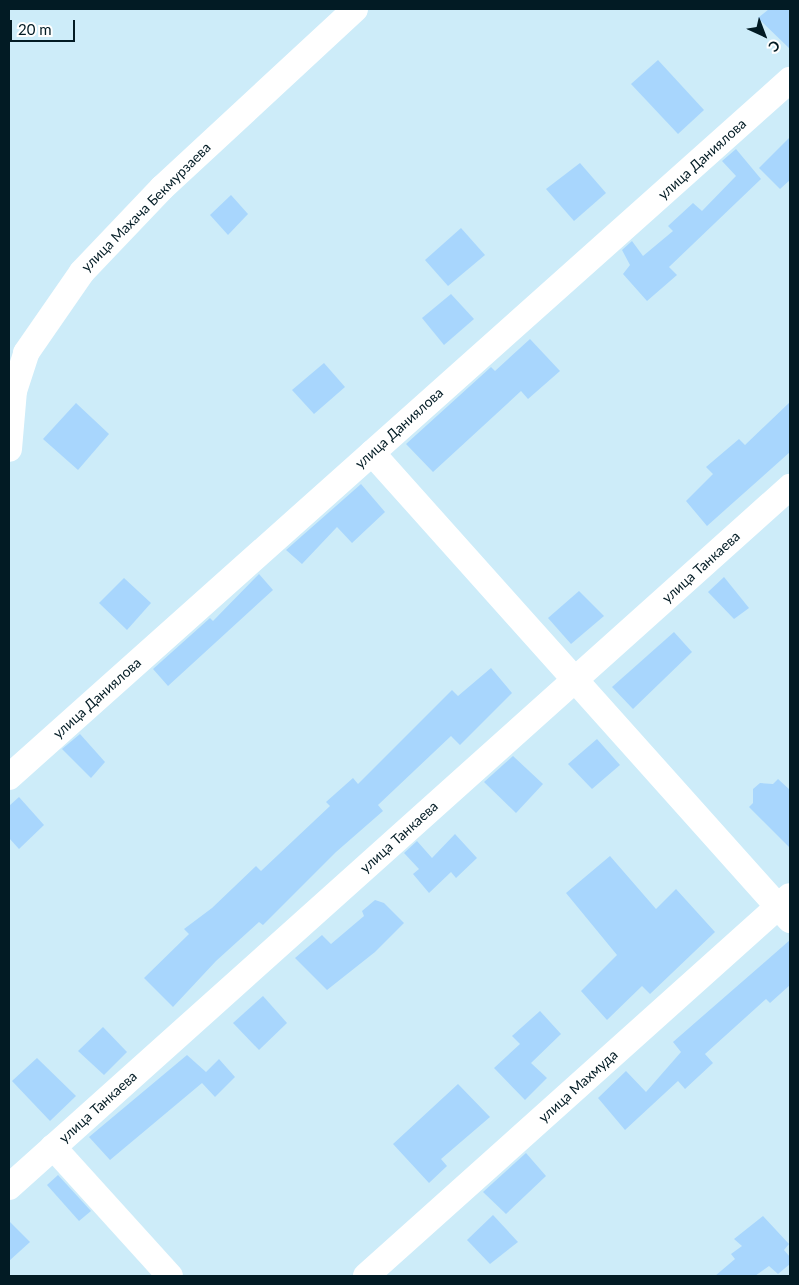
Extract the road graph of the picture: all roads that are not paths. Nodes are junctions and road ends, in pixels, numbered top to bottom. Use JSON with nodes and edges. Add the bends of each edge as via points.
{"nodes":[{"id":1,"x":355,"y":9,"type":"edge"},
{"id":2,"x":790,"y":80,"type":"edge"},
{"id":3,"x":9,"y":449,"type":"edge"},
{"id":4,"x":372,"y":453,"type":"junction"},
{"id":5,"x":790,"y":487,"type":"edge"},
{"id":6,"x":575,"y":679,"type":"junction"},
{"id":7,"x":9,"y":777,"type":"edge"},
{"id":8,"x":786,"y":908,"type":"edge"},
{"id":9,"x":53,"y":1147,"type":"junction"},
{"id":10,"x":9,"y":1187,"type":"edge"},
{"id":11,"x":170,"y":1276,"type":"edge"},
{"id":12,"x":366,"y":1276,"type":"edge"}],
"edges":[{"from":1,"to":3,"type":"street","name":"улица Махача Бекмурзаева","via":[[162,188],[82,272],[26,353],[14,391]]},
{"from":2,"to":4,"type":"street","name":"улица Даниялова"},
{"from":4,"to":6,"type":"street"},
{"from":4,"to":7,"type":"street","name":"улица Даниялова"},
{"from":5,"to":6,"type":"street","name":"улица Танкаева"},
{"from":6,"to":8,"type":"street"},
{"from":6,"to":9,"type":"street","name":"улица Танкаева"},
{"from":8,"to":12,"type":"street","name":"улица Махмуда"},
{"from":9,"to":10,"type":"street","name":"улица Танкаева"},
{"from":9,"to":11,"type":"street"}]}
